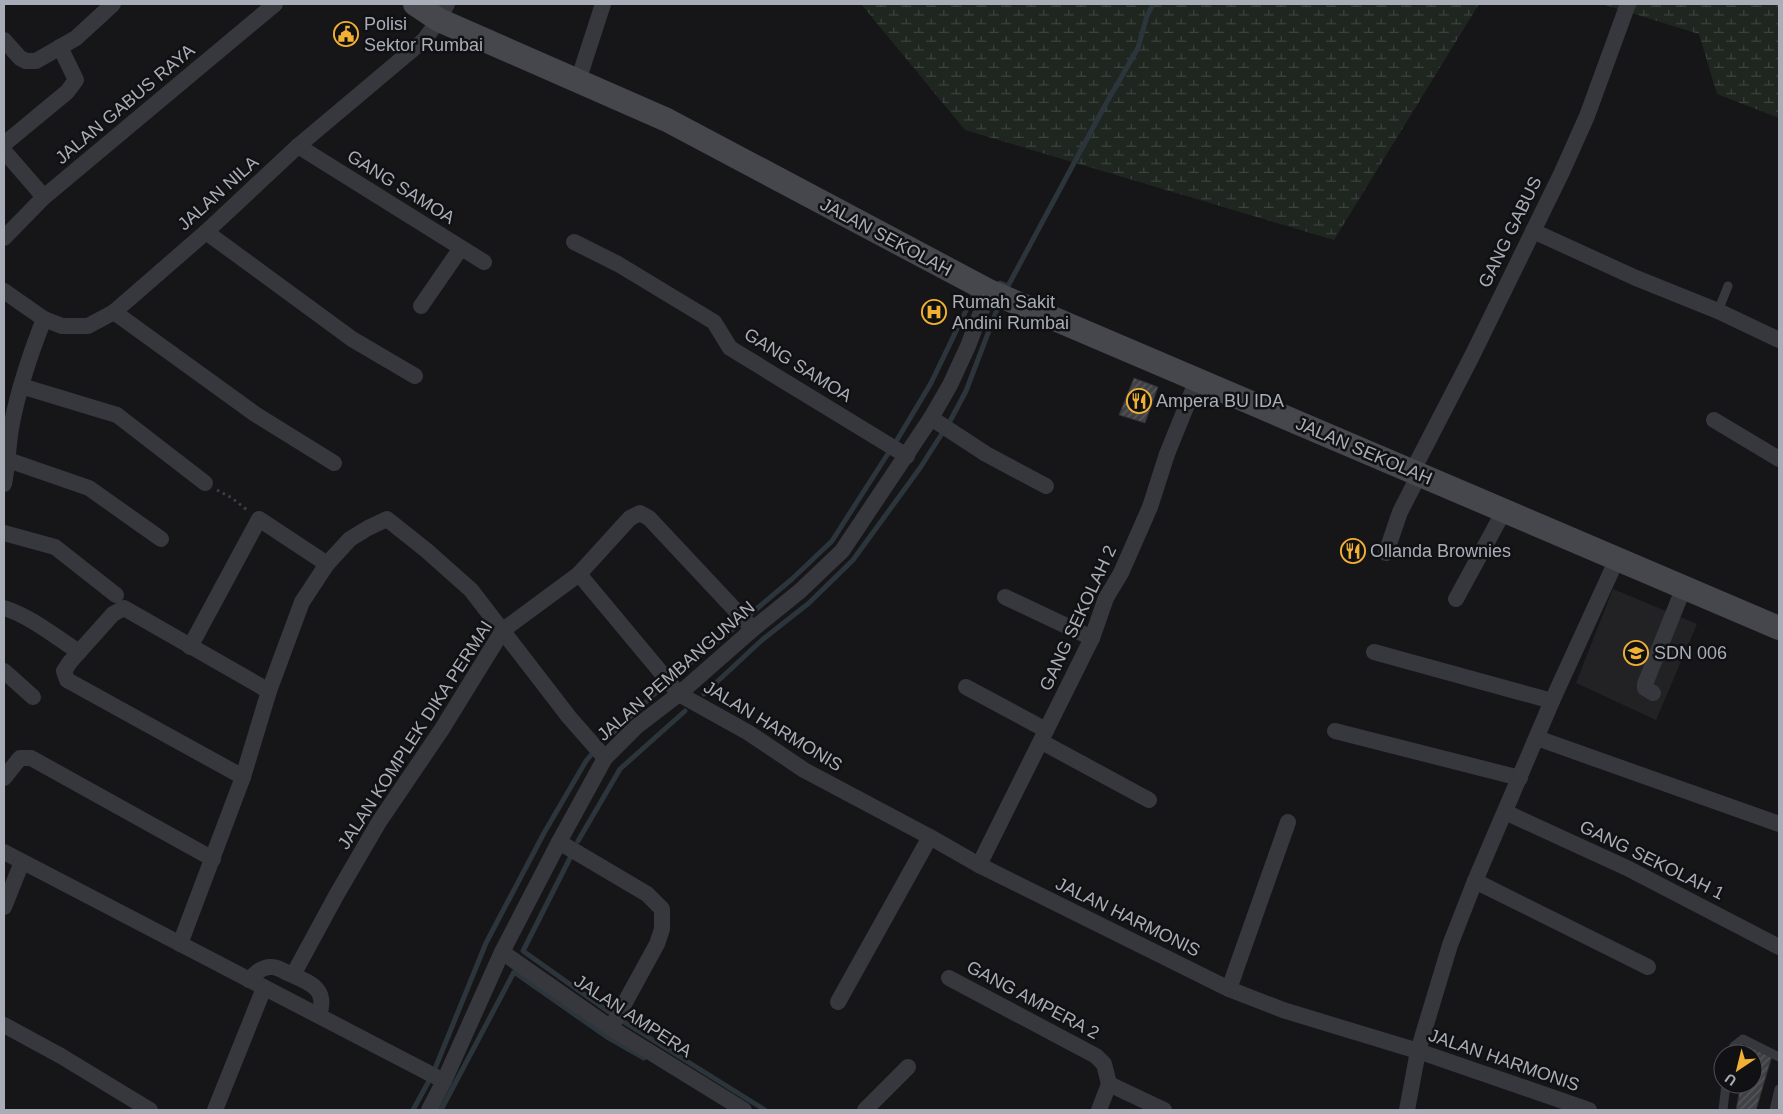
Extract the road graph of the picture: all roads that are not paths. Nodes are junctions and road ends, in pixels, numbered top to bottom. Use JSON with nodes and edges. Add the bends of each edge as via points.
{"nodes":[{"id":1,"x":112,"y":4,"type":"edge"},
{"id":2,"x":275,"y":4,"type":"edge"},
{"id":3,"x":415,"y":4,"type":"edge"},
{"id":4,"x":603,"y":4,"type":"edge"},
{"id":5,"x":1628,"y":4,"type":"edge"},
{"id":6,"x":443,"y":12,"type":"edge"},
{"id":7,"x":4,"y":40,"type":"edge"},
{"id":8,"x":60,"y":47,"type":"junction"},
{"id":9,"x":578,"y":81,"type":"junction"},
{"id":10,"x":4,"y":144,"type":"edge"},
{"id":11,"x":298,"y":146,"type":"junction"},
{"id":12,"x":4,"y":151,"type":"edge"},
{"id":13,"x":44,"y":197,"type":"junction"},
{"id":14,"x":1533,"y":231,"type":"junction"},
{"id":15,"x":206,"y":232,"type":"junction"},
{"id":16,"x":4,"y":238,"type":"edge"},
{"id":17,"x":574,"y":242,"type":"dead end"},
{"id":18,"x":461,"y":248,"type":"junction"},
{"id":19,"x":484,"y":262,"type":"dead end"},
{"id":20,"x":1728,"y":286,"type":"dead end"},
{"id":21,"x":4,"y":291,"type":"edge"},
{"id":22,"x":990,"y":291,"type":"junction"},
{"id":23,"x":421,"y":306,"type":"dead end"},
{"id":24,"x":1718,"y":311,"type":"junction"},
{"id":25,"x":114,"y":312,"type":"junction"},
{"id":26,"x":44,"y":318,"type":"junction"},
{"id":27,"x":1779,"y":340,"type":"edge"},
{"id":28,"x":415,"y":376,"type":"dead end"},
{"id":29,"x":1197,"y":380,"type":"junction"},
{"id":30,"x":21,"y":386,"type":"junction"},
{"id":31,"x":932,"y":418,"type":"junction"},
{"id":32,"x":1714,"y":420,"type":"dead end"},
{"id":33,"x":907,"y":456,"type":"junction"},
{"id":34,"x":1779,"y":459,"type":"edge"},
{"id":35,"x":8,"y":460,"type":"junction"},
{"id":36,"x":334,"y":463,"type":"dead end"},
{"id":37,"x":1416,"y":473,"type":"junction"},
{"id":38,"x":205,"y":483,"type":"road end"},
{"id":39,"x":4,"y":484,"type":"edge"},
{"id":40,"x":1046,"y":486,"type":"dead end"},
{"id":41,"x":1504,"y":511,"type":"junction"},
{"id":42,"x":4,"y":533,"type":"edge"},
{"id":43,"x":161,"y":539,"type":"dead end"},
{"id":44,"x":1386,"y":553,"type":"dead end"},
{"id":45,"x":1617,"y":559,"type":"junction"},
{"id":46,"x":326,"y":564,"type":"junction"},
{"id":47,"x":579,"y":574,"type":"junction"},
{"id":48,"x":1684,"y":588,"type":"junction"},
{"id":49,"x":116,"y":595,"type":"dead end"},
{"id":50,"x":1005,"y":597,"type":"dead end"},
{"id":51,"x":1456,"y":599,"type":"dead end"},
{"id":52,"x":4,"y":608,"type":"edge"},
{"id":53,"x":1779,"y":628,"type":"edge"},
{"id":54,"x":753,"y":629,"type":"junction"},
{"id":55,"x":503,"y":630,"type":"junction"},
{"id":56,"x":1092,"y":638,"type":"junction"},
{"id":57,"x":190,"y":647,"type":"junction"},
{"id":58,"x":79,"y":652,"type":"junction"},
{"id":59,"x":1374,"y":652,"type":"dead end"},
{"id":60,"x":4,"y":671,"type":"edge"},
{"id":61,"x":966,"y":687,"type":"dead end"},
{"id":62,"x":269,"y":691,"type":"junction"},
{"id":63,"x":1653,"y":692,"type":"dead end"},
{"id":64,"x":679,"y":694,"type":"junction"},
{"id":65,"x":33,"y":697,"type":"dead end"},
{"id":66,"x":1552,"y":701,"type":"junction"},
{"id":67,"x":1335,"y":731,"type":"dead end"},
{"id":68,"x":1044,"y":736,"type":"junction"},
{"id":69,"x":1537,"y":738,"type":"junction"},
{"id":70,"x":605,"y":758,"type":"junction"},
{"id":71,"x":5,"y":772,"type":"edge"},
{"id":72,"x":243,"y":777,"type":"junction"},
{"id":73,"x":1520,"y":778,"type":"junction"},
{"id":74,"x":1149,"y":800,"type":"dead end"},
{"id":75,"x":1505,"y":812,"type":"junction"},
{"id":76,"x":1288,"y":822,"type":"dead end"},
{"id":77,"x":1779,"y":824,"type":"edge"},
{"id":78,"x":930,"y":837,"type":"junction"},
{"id":79,"x":559,"y":842,"type":"junction"},
{"id":80,"x":4,"y":852,"type":"edge"},
{"id":81,"x":213,"y":859,"type":"junction"},
{"id":82,"x":22,"y":862,"type":"junction"},
{"id":83,"x":979,"y":865,"type":"junction"},
{"id":84,"x":1474,"y":881,"type":"junction"},
{"id":85,"x":4,"y":907,"type":"edge"},
{"id":86,"x":180,"y":944,"type":"junction"},
{"id":87,"x":1779,"y":947,"type":"edge"},
{"id":88,"x":502,"y":952,"type":"junction"},
{"id":89,"x":1648,"y":967,"type":"dead end"},
{"id":90,"x":293,"y":975,"type":"junction"},
{"id":91,"x":949,"y":978,"type":"dead end"},
{"id":92,"x":249,"y":980,"type":"junction"},
{"id":93,"x":264,"y":988,"type":"junction"},
{"id":94,"x":1228,"y":989,"type":"junction"},
{"id":95,"x":838,"y":1002,"type":"dead end"},
{"id":96,"x":319,"y":1016,"type":"junction"},
{"id":97,"x":4,"y":1025,"type":"edge"},
{"id":98,"x":611,"y":1028,"type":"junction"},
{"id":99,"x":1737,"y":1044,"type":"edge"},
{"id":100,"x":1753,"y":1044,"type":"edge"},
{"id":101,"x":1763,"y":1049,"type":"edge"},
{"id":102,"x":1418,"y":1051,"type":"junction"},
{"id":103,"x":1779,"y":1057,"type":"edge"},
{"id":104,"x":908,"y":1067,"type":"dead end"},
{"id":105,"x":444,"y":1081,"type":"junction"},
{"id":106,"x":1109,"y":1084,"type":"junction"},
{"id":107,"x":1779,"y":1089,"type":"edge"},
{"id":108,"x":1724,"y":1094,"type":"edge"},
{"id":109,"x":150,"y":1110,"type":"edge"},
{"id":110,"x":215,"y":1110,"type":"edge"},
{"id":111,"x":429,"y":1110,"type":"edge"},
{"id":112,"x":744,"y":1110,"type":"edge"},
{"id":113,"x":865,"y":1110,"type":"edge"},
{"id":114,"x":1099,"y":1110,"type":"edge"},
{"id":115,"x":1164,"y":1110,"type":"edge"},
{"id":116,"x":1407,"y":1110,"type":"edge"},
{"id":117,"x":1589,"y":1110,"type":"edge"},
{"id":118,"x":1722,"y":1110,"type":"edge"},
{"id":119,"x":1774,"y":1110,"type":"edge"}],
"edges":[{"from":1,"to":8,"type":"street","via":[[76,38]]},
{"from":2,"to":13,"type":"street","name":"JALAN GABUS RAYA"},
{"from":3,"to":6,"type":"street","name":"JALAN SEKOLAH"},
{"from":4,"to":9,"type":"street"},
{"from":5,"to":14,"type":"street","name":"GANG GABUS","via":[[1587,116]]},
{"from":6,"to":9,"type":"street","name":"JALAN SEKOLAH"},
{"from":6,"to":11,"type":"street","name":"JALAN NILA","via":[[424,40]]},
{"from":7,"to":8,"type":"street","via":[[20,58],[30,61],[36,61]]},
{"from":8,"to":10,"type":"street","via":[[76,80],[67,92]]},
{"from":9,"to":22,"type":"street","name":"JALAN SEKOLAH","via":[[667,120]]},
{"from":11,"to":15,"type":"street","name":"JALAN NILA"},
{"from":11,"to":18,"type":"street","name":"GANG SAMOA"},
{"from":12,"to":13,"type":"street"},
{"from":13,"to":16,"type":"street","name":"JALAN GABUS RAYA"},
{"from":14,"to":24,"type":"street"},
{"from":14,"to":37,"type":"street","name":"GANG GABUS"},
{"from":15,"to":25,"type":"street","name":"JALAN NILA"},
{"from":15,"to":28,"type":"street","via":[[352,339]]},
{"from":17,"to":33,"type":"street","name":"GANG SAMOA","via":[[618,264],[714,322],[730,348]]},
{"from":18,"to":19,"type":"street","name":"GANG SAMOA"},
{"from":18,"to":23,"type":"street"},
{"from":20,"to":24,"type":"lane"},
{"from":21,"to":26,"type":"street","name":"JALAN NILA"},
{"from":22,"to":29,"type":"street","name":"JALAN SEKOLAH"},
{"from":22,"to":31,"type":"street","name":"JALAN PEMBANGUNAN","via":[[950,385]]},
{"from":24,"to":27,"type":"street"},
{"from":25,"to":26,"type":"street","name":"JALAN NILA","via":[[88,326],[62,326]]},
{"from":25,"to":36,"type":"street","via":[[255,414]]},
{"from":26,"to":30,"type":"street"},
{"from":29,"to":37,"type":"street","name":"JALAN SEKOLAH"},
{"from":29,"to":56,"type":"street","name":"GANG SEKOLAH 2","via":[[1150,507],[1121,574],[1106,598]]},
{"from":30,"to":35,"type":"street"},
{"from":30,"to":38,"type":"street","via":[[117,416]]},
{"from":31,"to":33,"type":"street","name":"JALAN PEMBANGUNAN"},
{"from":31,"to":40,"type":"street","via":[[986,454]]},
{"from":32,"to":34,"type":"street"},
{"from":33,"to":54,"type":"street","name":"JALAN PEMBANGUNAN","via":[[842,550],[800,591]]},
{"from":35,"to":39,"type":"street"},
{"from":35,"to":43,"type":"street","via":[[89,488]]},
{"from":37,"to":41,"type":"street","name":"JALAN SEKOLAH"},
{"from":37,"to":44,"type":"street","name":"GANG GABUS"},
{"from":41,"to":45,"type":"street","name":"JALAN SEKOLAH"},
{"from":41,"to":51,"type":"street"},
{"from":42,"to":49,"type":"street","via":[[55,547]]},
{"from":45,"to":48,"type":"street","name":"JALAN SEKOLAH"},
{"from":45,"to":66,"type":"street"},
{"from":46,"to":55,"type":"street","via":[[350,539],[387,519],[471,590]]},
{"from":46,"to":57,"type":"street","via":[[259,519]]},
{"from":46,"to":62,"type":"street","via":[[302,602]]},
{"from":47,"to":54,"type":"street","name":"JALAN KOMPLEK DIKA PERMAI","via":[[630,518],[640,513],[649,518]]},
{"from":47,"to":55,"type":"street","name":"JALAN KOMPLEK DIKA PERMAI"},
{"from":47,"to":64,"type":"street"},
{"from":48,"to":53,"type":"street","name":"JALAN SEKOLAH"},
{"from":48,"to":63,"type":"street","via":[[1645,684],[1645,688]]},
{"from":50,"to":56,"type":"street"},
{"from":52,"to":58,"type":"street","via":[[36,623]]},
{"from":54,"to":64,"type":"street","name":"JALAN PEMBANGUNAN"},
{"from":55,"to":70,"type":"street","via":[[569,717]]},
{"from":55,"to":90,"type":"street","name":"JALAN KOMPLEK DIKA PERMAI","via":[[379,822]]},
{"from":56,"to":68,"type":"street","name":"GANG SEKOLAH 2"},
{"from":57,"to":58,"type":"street","via":[[124,608],[113,614]]},
{"from":57,"to":62,"type":"street"},
{"from":58,"to":72,"type":"street","via":[[64,671],[67,680]]},
{"from":59,"to":66,"type":"street"},
{"from":60,"to":65,"type":"street"},
{"from":61,"to":68,"type":"street"},
{"from":62,"to":72,"type":"street"},
{"from":64,"to":70,"type":"street","name":"JALAN PEMBANGUNAN","via":[[636,727]]},
{"from":64,"to":78,"type":"street","name":"JALAN HARMONIS","via":[[749,733],[804,770]]},
{"from":66,"to":69,"type":"street"},
{"from":67,"to":73,"type":"street"},
{"from":68,"to":74,"type":"street"},
{"from":68,"to":83,"type":"street","name":"GANG SEKOLAH 2"},
{"from":69,"to":73,"type":"street"},
{"from":69,"to":77,"type":"street"},
{"from":70,"to":79,"type":"street","name":"JALAN PEMBANGUNAN"},
{"from":71,"to":81,"type":"street","via":[[20,758],[31,758]]},
{"from":72,"to":81,"type":"street"},
{"from":73,"to":75,"type":"street"},
{"from":75,"to":84,"type":"street"},
{"from":75,"to":87,"type":"street","name":"GANG SEKOLAH 1","via":[[1627,868]]},
{"from":76,"to":94,"type":"street"},
{"from":78,"to":83,"type":"street","name":"JALAN HARMONIS"},
{"from":78,"to":95,"type":"street"},
{"from":79,"to":88,"type":"street","name":"JALAN PEMBANGUNAN"},
{"from":79,"to":98,"type":"street","via":[[647,894],[662,909],[662,929],[657,944]]},
{"from":80,"to":82,"type":"street"},
{"from":81,"to":86,"type":"street"},
{"from":82,"to":85,"type":"street"},
{"from":82,"to":86,"type":"street"},
{"from":83,"to":94,"type":"street","name":"JALAN HARMONIS"},
{"from":84,"to":89,"type":"street"},
{"from":84,"to":102,"type":"street","via":[[1450,945]]},
{"from":86,"to":92,"type":"street"},
{"from":88,"to":98,"type":"street","name":"JALAN AMPERA"},
{"from":88,"to":105,"type":"street","name":"JALAN PEMBANGUNAN"},
{"from":90,"to":92,"type":"street","via":[[273,966],[264,968]]},
{"from":90,"to":96,"type":"street","via":[[313,985],[321,996]]},
{"from":91,"to":106,"type":"street","name":"GANG AMPERA 2","via":[[1096,1056],[1104,1064]]},
{"from":92,"to":93,"type":"street"},
{"from":93,"to":96,"type":"street"},
{"from":93,"to":110,"type":"street"},
{"from":94,"to":102,"type":"street","name":"JALAN HARMONIS","via":[[1283,1010]]},
{"from":96,"to":105,"type":"street"},
{"from":97,"to":109,"type":"street"},
{"from":98,"to":112,"type":"street","name":"JALAN AMPERA"},
{"from":99,"to":100,"type":"lane","via":[[1743,1039]]},
{"from":101,"to":103,"type":"lane"},
{"from":102,"to":116,"type":"street"},
{"from":102,"to":117,"type":"street","name":"JALAN HARMONIS"},
{"from":104,"to":113,"type":"street"},
{"from":105,"to":111,"type":"street","name":"JALAN PEMBANGUNAN"},
{"from":106,"to":114,"type":"street"},
{"from":106,"to":115,"type":"street"},
{"from":107,"to":119,"type":"lane"},
{"from":108,"to":118,"type":"lane"}]}
